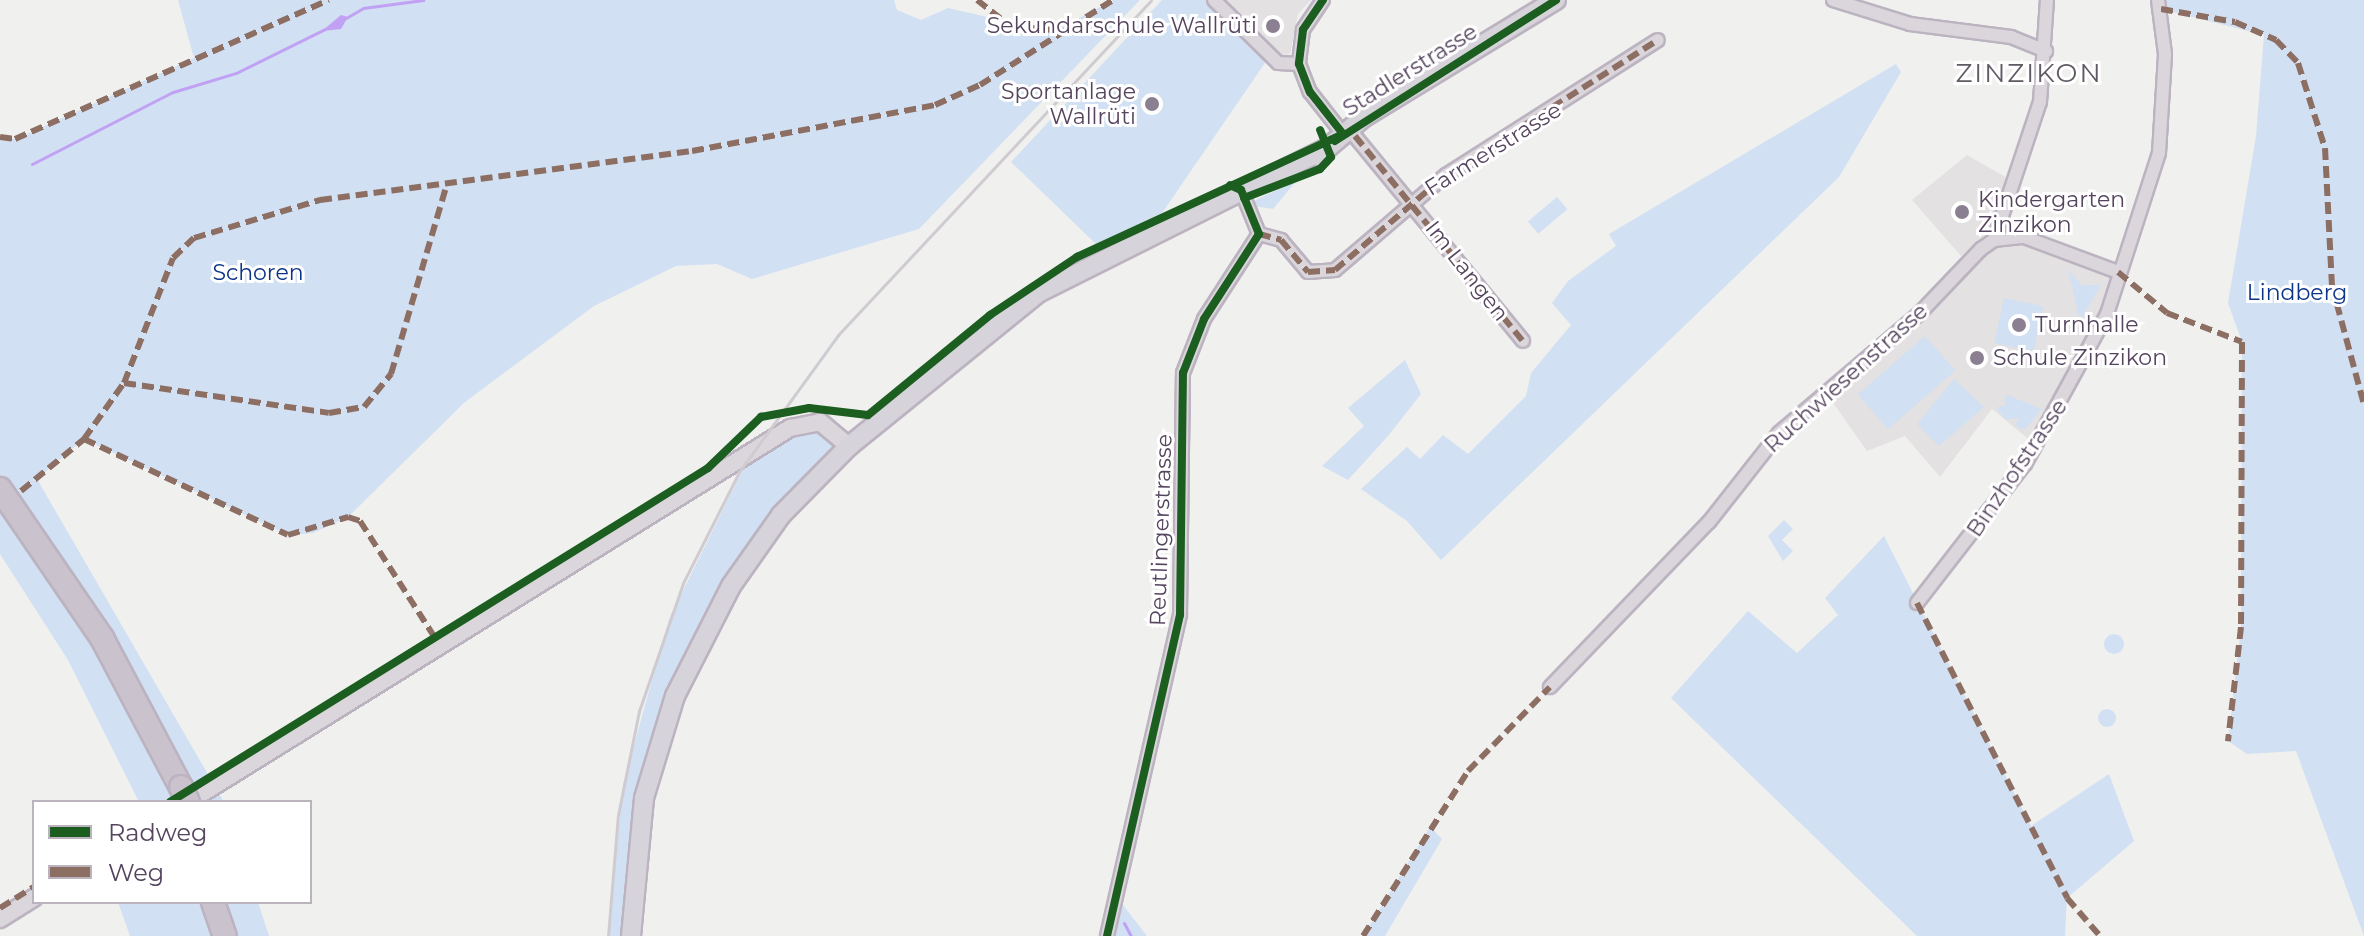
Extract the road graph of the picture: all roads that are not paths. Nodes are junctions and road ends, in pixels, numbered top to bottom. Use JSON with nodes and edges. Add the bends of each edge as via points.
{"nodes":[{"id":1,"x":1214,"y":0,"type":"edge"},
{"id":2,"x":1323,"y":0,"type":"edge"},
{"id":3,"x":1556,"y":0,"type":"edge"},
{"id":4,"x":1833,"y":0,"type":"edge"},
{"id":5,"x":2047,"y":0,"type":"edge"},
{"id":6,"x":2158,"y":0,"type":"edge"},
{"id":7,"x":1658,"y":40,"type":"dead end"},
{"id":8,"x":2046,"y":51,"type":"junction"},
{"id":9,"x":1299,"y":64,"type":"junction"},
{"id":10,"x":1346,"y":131,"type":"junction"},
{"id":11,"x":1242,"y":194,"type":"junction"},
{"id":12,"x":1412,"y":200,"type":"junction"},
{"id":13,"x":1259,"y":234,"type":"junction"},
{"id":14,"x":1994,"y":240,"type":"junction"},
{"id":15,"x":2118,"y":272,"type":"junction"},
{"id":16,"x":1523,"y":341,"type":"dead end"},
{"id":17,"x":849,"y":446,"type":"junction"},
{"id":18,"x":0,"y":489,"type":"edge"},
{"id":19,"x":0,"y":514,"type":"edge"},
{"id":20,"x":1917,"y":603,"type":"dead end"},
{"id":21,"x":1550,"y":687,"type":"dead end"},
{"id":22,"x":177,"y":796,"type":"edge"},
{"id":23,"x":32,"y":899,"type":"edge"},
{"id":24,"x":214,"y":904,"type":"edge"},
{"id":25,"x":230,"y":904,"type":"edge"},
{"id":26,"x":0,"y":919,"type":"edge"},
{"id":27,"x":225,"y":936,"type":"edge"},
{"id":28,"x":241,"y":936,"type":"edge"},
{"id":29,"x":631,"y":936,"type":"edge"},
{"id":30,"x":1107,"y":936,"type":"edge"}],
"edges":[{"from":1,"to":9,"type":"street","via":[[1278,63]]},
{"from":2,"to":9,"type":"street","via":[[1303,30]]},
{"from":3,"to":10,"type":"main road","name":"Stadlerstrasse"},
{"from":4,"to":8,"type":"street","via":[[1910,24],[2011,37]]},
{"from":5,"to":8,"type":"street"},
{"from":6,"to":15,"type":"street","name":"Binzhofstrasse","via":[[2165,54],[2159,153],[2140,229]]},
{"from":7,"to":12,"type":"street","name":"Farmerstrasse"},
{"from":8,"to":14,"type":"street","via":[[2024,162]]},
{"from":9,"to":10,"type":"street","name":"Im Langen","via":[[1310,92]]},
{"from":10,"to":11,"type":"main road","name":"Stadlerstrasse","via":[[1326,149]]},
{"from":10,"to":12,"type":"street","name":"Im Langen"},
{"from":11,"to":13,"type":"street"},
{"from":11,"to":17,"type":"main road","name":"Stadlerstrasse","via":[[1038,293]]},
{"from":12,"to":13,"type":"street","name":"Farmerstrasse","via":[[1335,270],[1319,275],[1281,240]]},
{"from":12,"to":16,"type":"street","name":"Im Langen"},
{"from":13,"to":30,"type":"street","name":"Reutlingerstrasse","via":[[1204,319],[1183,373],[1180,615]]},
{"from":14,"to":15,"type":"street","via":[[2024,237]]},
{"from":14,"to":21,"type":"street","name":"Ruchwiesenstrasse","via":[[1779,433],[1709,522]]},
{"from":15,"to":20,"type":"street","name":"Binzhofstrasse","via":[[2107,314],[2052,421],[1992,511]]},
{"from":17,"to":22,"type":"street","via":[[820,422],[790,428]]},
{"from":17,"to":29,"type":"main road","name":"Stadlerstrasse","via":[[761,540],[681,682],[644,798]]},
{"from":18,"to":22,"type":"highway","via":[[94,625]]},
{"from":19,"to":22,"type":"highway","via":[[96,658]]},
{"from":23,"to":26,"type":"street"},
{"from":24,"to":27,"type":"highway"},
{"from":25,"to":28,"type":"highway"}]}
